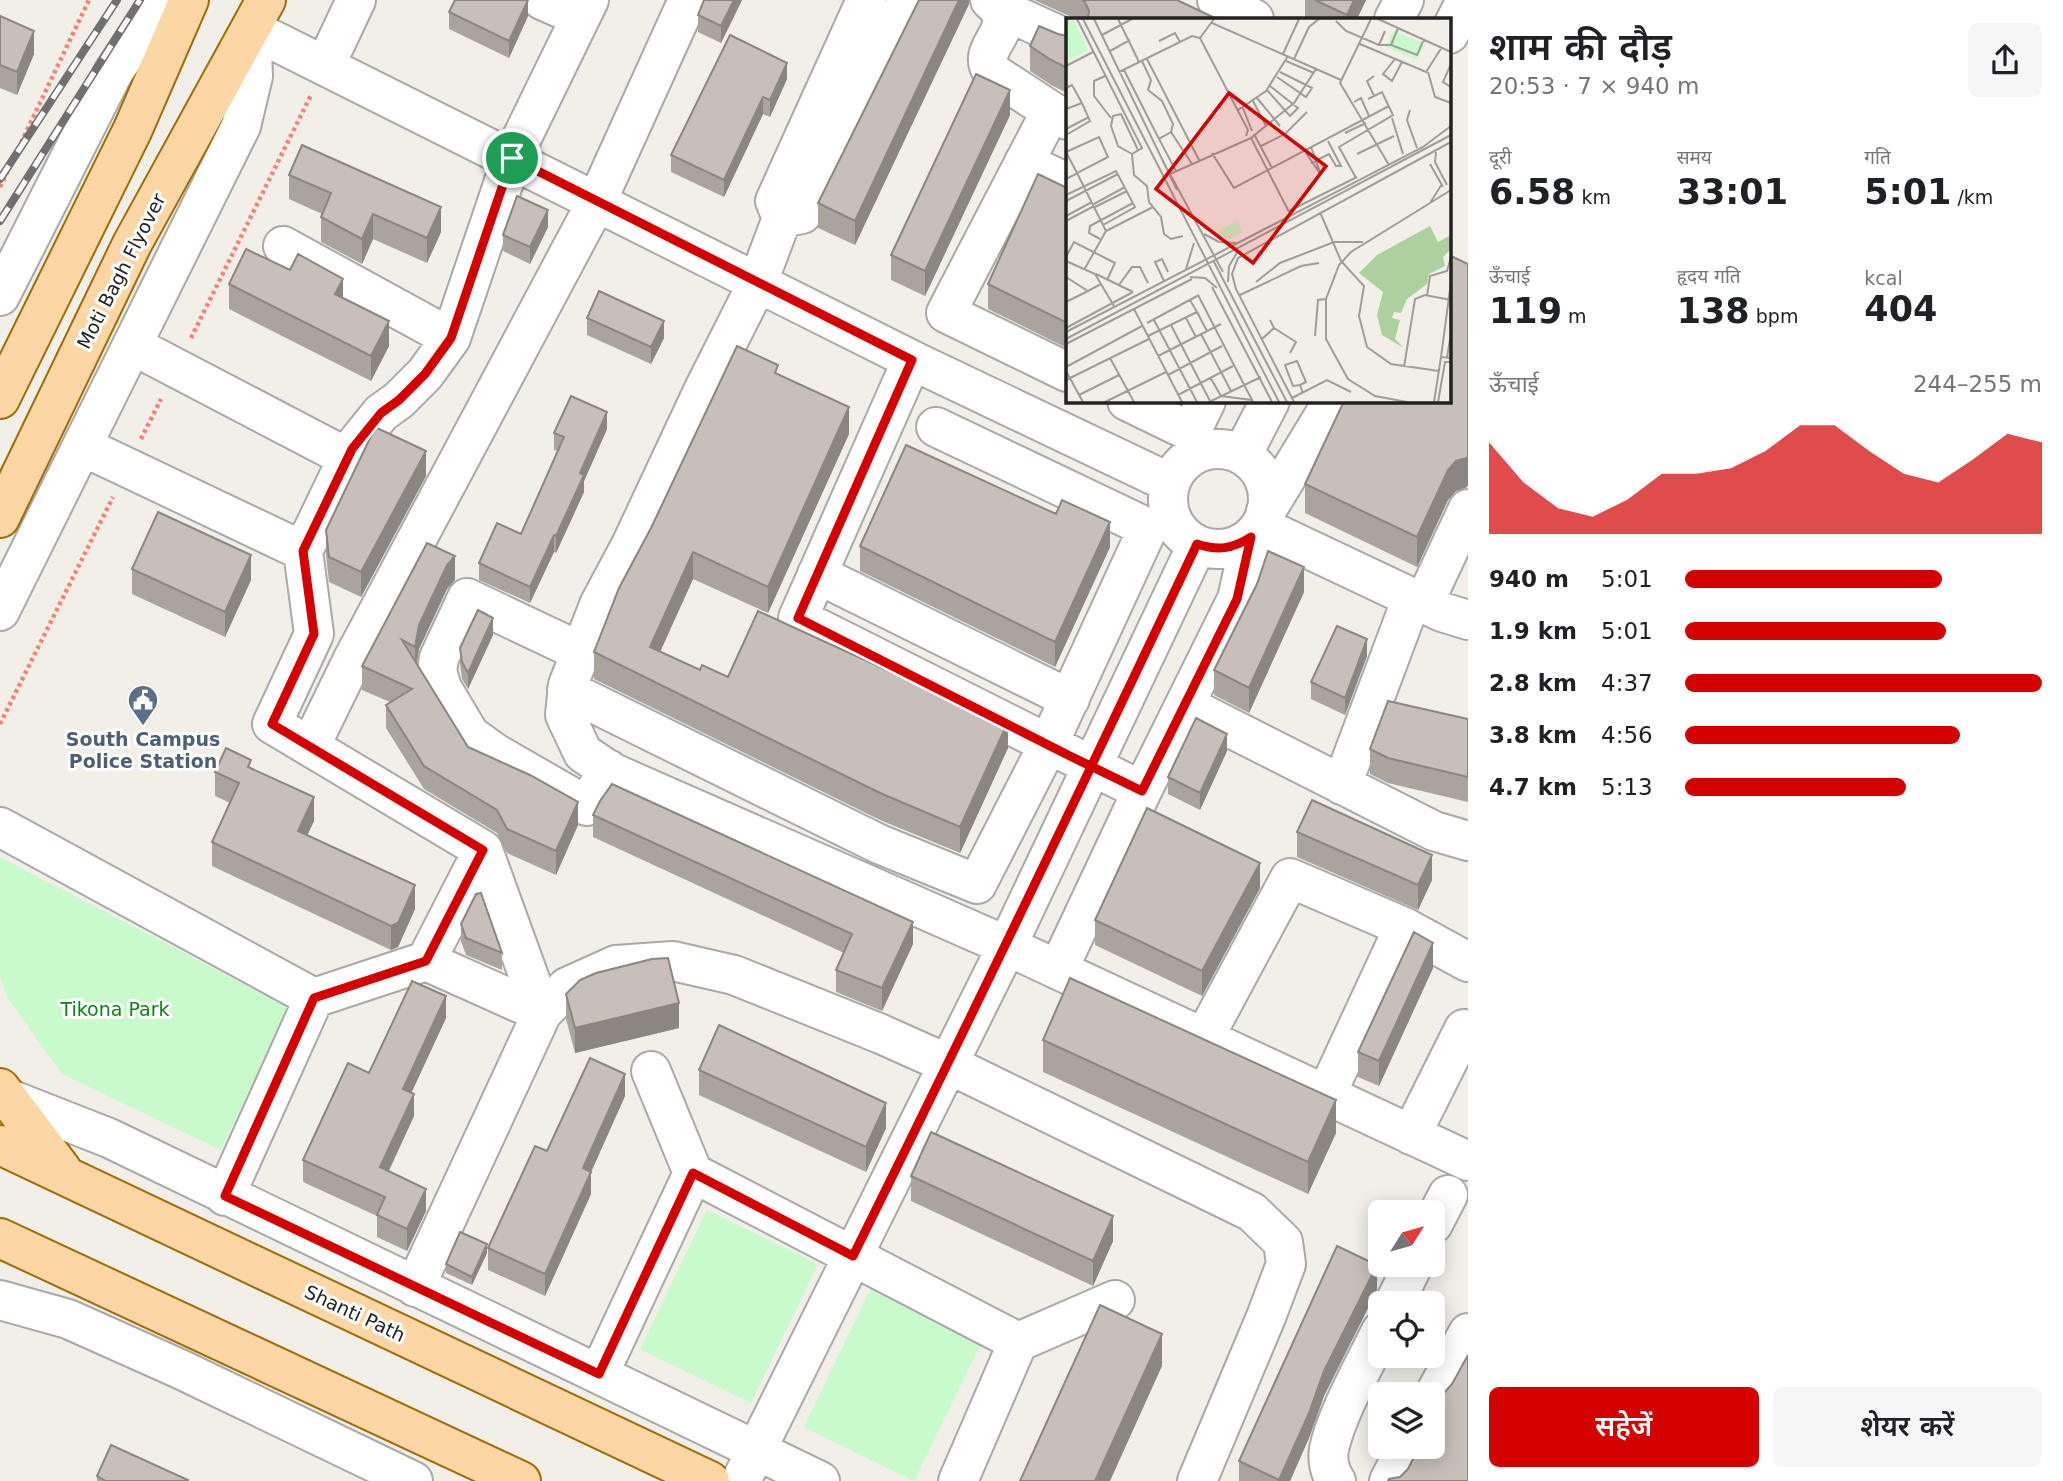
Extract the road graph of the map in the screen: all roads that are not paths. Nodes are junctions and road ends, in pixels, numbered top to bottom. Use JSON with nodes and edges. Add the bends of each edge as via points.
{"nodes":[{"id":1,"x":173,"y":0,"type":"edge"},
{"id":2,"x":189,"y":0,"type":"edge"},
{"id":3,"x":356,"y":0,"type":"edge"},
{"id":4,"x":542,"y":0,"type":"edge"},
{"id":5,"x":688,"y":0,"type":"edge"},
{"id":6,"x":866,"y":0,"type":"edge"},
{"id":7,"x":907,"y":0,"type":"edge"},
{"id":8,"x":1217,"y":0,"type":"edge"},
{"id":9,"x":1404,"y":0,"type":"edge"},
{"id":10,"x":1466,"y":0,"type":"edge"},
{"id":11,"x":995,"y":4,"type":"edge"},
{"id":12,"x":585,"y":9,"type":"edge"},
{"id":13,"x":259,"y":14,"type":"edge"},
{"id":14,"x":1252,"y":18,"type":"edge"},
{"id":15,"x":1395,"y":18,"type":"edge"},
{"id":16,"x":1450,"y":32,"type":"edge"},
{"id":17,"x":1066,"y":39,"type":"edge"},
{"id":18,"x":325,"y":66,"type":"junction"},
{"id":19,"x":1059,"y":116,"type":"edge"},
{"id":20,"x":512,"y":158,"type":"junction"},
{"id":21,"x":1024,"y":162,"type":"junction"},
{"id":22,"x":1066,"y":183,"type":"edge"},
{"id":23,"x":597,"y":201,"type":"junction"},
{"id":24,"x":782,"y":218,"type":"junction"},
{"id":25,"x":283,"y":247,"type":"dead end"},
{"id":26,"x":758,"y":282,"type":"junction"},
{"id":27,"x":0,"y":296,"type":"edge"},
{"id":28,"x":451,"y":338,"type":"junction"},
{"id":29,"x":132,"y":345,"type":"junction"},
{"id":30,"x":912,"y":360,"type":"junction"},
{"id":31,"x":1066,"y":372,"type":"edge"},
{"id":32,"x":0,"y":399,"type":"edge"},
{"id":33,"x":1129,"y":402,"type":"edge"},
{"id":34,"x":1206,"y":402,"type":"edge"},
{"id":35,"x":1269,"y":402,"type":"edge"},
{"id":36,"x":1332,"y":402,"type":"edge"},
{"id":37,"x":936,"y":427,"type":"dead end"},
{"id":38,"x":82,"y":446,"type":"junction"},
{"id":39,"x":1242,"y":455,"type":"junction"},
{"id":40,"x":348,"y":458,"type":"junction"},
{"id":41,"x":1170,"y":483,"type":"junction"},
{"id":42,"x":1468,"y":509,"type":"edge"},
{"id":43,"x":0,"y":518,"type":"edge"},
{"id":44,"x":1259,"y":525,"type":"junction"},
{"id":45,"x":1197,"y":544,"type":"junction"},
{"id":46,"x":303,"y":551,"type":"junction"},
{"id":47,"x":817,"y":575,"type":"junction"},
{"id":48,"x":1418,"y":601,"type":"junction"},
{"id":49,"x":0,"y":611,"type":"edge"},
{"id":50,"x":1468,"y":620,"type":"edge"},
{"id":51,"x":581,"y":652,"type":"junction"},
{"id":52,"x":567,"y":690,"type":"junction"},
{"id":53,"x":1070,"y":699,"type":"junction"},
{"id":54,"x":1374,"y":699,"type":"junction"},
{"id":55,"x":1185,"y":705,"type":"junction"},
{"id":56,"x":1414,"y":708,"type":"edge"},
{"id":57,"x":1048,"y":745,"type":"junction"},
{"id":58,"x":310,"y":747,"type":"junction"},
{"id":59,"x":1091,"y":767,"type":"junction"},
{"id":60,"x":608,"y":769,"type":"junction"},
{"id":61,"x":1342,"y":785,"type":"junction"},
{"id":62,"x":1148,"y":804,"type":"junction"},
{"id":63,"x":0,"y":827,"type":"edge"},
{"id":64,"x":1468,"y":841,"type":"edge"},
{"id":65,"x":483,"y":850,"type":"junction"},
{"id":66,"x":1253,"y":860,"type":"edge"},
{"id":67,"x":1290,"y":878,"type":"junction"},
{"id":68,"x":1404,"y":927,"type":"junction"},
{"id":69,"x":1007,"y":946,"type":"junction"},
{"id":70,"x":426,"y":961,"type":"junction"},
{"id":71,"x":1468,"y":962,"type":"edge"},
{"id":72,"x":1058,"y":970,"type":"junction"},
{"id":73,"x":314,"y":998,"type":"junction"},
{"id":74,"x":542,"y":1013,"type":"junction"},
{"id":75,"x":1464,"y":1030,"type":"dead end"},
{"id":76,"x":1204,"y":1038,"type":"junction"},
{"id":77,"x":948,"y":1064,"type":"junction"},
{"id":78,"x":651,"y":1071,"type":"dead end"},
{"id":79,"x":4,"y":1093,"type":"edge"},
{"id":80,"x":1326,"y":1095,"type":"junction"},
{"id":81,"x":1411,"y":1135,"type":"junction"},
{"id":82,"x":0,"y":1145,"type":"edge"},
{"id":83,"x":1468,"y":1161,"type":"edge"},
{"id":84,"x":693,"y":1173,"type":"junction"},
{"id":85,"x":69,"y":1178,"type":"junction"},
{"id":86,"x":225,"y":1196,"type":"junction"},
{"id":87,"x":4,"y":1242,"type":"edge"},
{"id":88,"x":853,"y":1256,"type":"junction"},
{"id":89,"x":415,"y":1287,"type":"junction"},
{"id":90,"x":0,"y":1300,"type":"edge"},
{"id":91,"x":1115,"y":1300,"type":"dead end"},
{"id":92,"x":1458,"y":1338,"type":"edge"},
{"id":93,"x":1018,"y":1342,"type":"junction"},
{"id":94,"x":1368,"y":1359,"type":"edge"},
{"id":95,"x":599,"y":1374,"type":"junction"},
{"id":96,"x":1440,"y":1382,"type":"edge"},
{"id":97,"x":1401,"y":1459,"type":"edge"},
{"id":98,"x":749,"y":1465,"type":"edge"},
{"id":99,"x":413,"y":1481,"type":"edge"},
{"id":100,"x":521,"y":1481,"type":"edge"},
{"id":101,"x":710,"y":1481,"type":"edge"},
{"id":102,"x":820,"y":1481,"type":"edge"},
{"id":103,"x":958,"y":1481,"type":"edge"},
{"id":104,"x":1197,"y":1481,"type":"edge"},
{"id":105,"x":1336,"y":1481,"type":"edge"},
{"id":106,"x":1389,"y":1481,"type":"edge"}],
"edges":[{"from":1,"to":27,"type":"street","via":[[145,25],[113,74]]},
{"from":2,"to":32,"type":"main road","via":[[133,129]]},
{"from":3,"to":18,"type":"street"},
{"from":4,"to":12,"type":"street"},
{"from":5,"to":23,"type":"street"},
{"from":6,"to":24,"type":"street","via":[[775,201]]},
{"from":7,"to":24,"type":"street","via":[[803,214]]},
{"from":8,"to":14,"type":"street"},
{"from":9,"to":15,"type":"street"},
{"from":10,"to":16,"type":"street"},
{"from":11,"to":17,"type":"street"},
{"from":11,"to":19,"type":"street","via":[[1003,17],[987,66]]},
{"from":12,"to":20,"type":"street"},
{"from":13,"to":18,"type":"street"},
{"from":13,"to":29,"type":"street","via":[[253,76],[241,126]]},
{"from":13,"to":43,"type":"main road","name":"Moti Bagh Flyover","via":[[132,244]]},
{"from":18,"to":20,"type":"street"},
{"from":19,"to":21,"type":"street"},
{"from":20,"to":23,"type":"street"},
{"from":20,"to":28,"type":"street"},
{"from":21,"to":22,"type":"street"},
{"from":21,"to":31,"type":"street","via":[[946,313]]},
{"from":23,"to":26,"type":"street"},
{"from":23,"to":58,"type":"street","via":[[352,659]]},
{"from":24,"to":26,"type":"street"},
{"from":25,"to":28,"type":"street"},
{"from":26,"to":30,"type":"street"},
{"from":26,"to":51,"type":"street","via":[[599,605]]},
{"from":28,"to":40,"type":"street","via":[[425,374],[381,413]]},
{"from":29,"to":38,"type":"street"},
{"from":29,"to":40,"type":"street"},
{"from":30,"to":41,"type":"street"},
{"from":30,"to":47,"type":"street"},
{"from":33,"to":34,"type":"street","via":[[1191,432]]},
{"from":35,"to":39,"type":"street"},
{"from":36,"to":44,"type":"street"},
{"from":37,"to":53,"type":"street","via":[[1148,528]]},
{"from":38,"to":46,"type":"street"},
{"from":38,"to":49,"type":"street"},
{"from":39,"to":41,"type":"street","via":[[1221,450],[1199,453],[1182,465]]},
{"from":39,"to":44,"type":"street","via":[[1255,466],[1268,495]]},
{"from":40,"to":46,"type":"street"},
{"from":41,"to":45,"type":"street","via":[[1169,512],[1184,537]]},
{"from":42,"to":48,"type":"street"},
{"from":44,"to":45,"type":"street","via":[[1239,545],[1210,549]]},
{"from":44,"to":48,"type":"street"},
{"from":44,"to":55,"type":"street","via":[[1237,599]]},
{"from":45,"to":59,"type":"street"},
{"from":46,"to":58,"type":"street","via":[[314,634],[272,724]]},
{"from":47,"to":53,"type":"street"},
{"from":47,"to":57,"type":"street","via":[[798,618]]},
{"from":48,"to":50,"type":"street"},
{"from":48,"to":54,"type":"street"},
{"from":51,"to":52,"type":"street"},
{"from":51,"to":60,"type":"street","via":[[467,598],[437,671],[470,735],[587,807]]},
{"from":52,"to":57,"type":"street","via":[[880,844],[976,884]]},
{"from":52,"to":60,"type":"street","via":[[565,715],[583,752]]},
{"from":53,"to":57,"type":"street"},
{"from":54,"to":56,"type":"street"},
{"from":54,"to":61,"type":"street"},
{"from":55,"to":61,"type":"street"},
{"from":55,"to":62,"type":"street"},
{"from":57,"to":59,"type":"street"},
{"from":58,"to":65,"type":"street"},
{"from":59,"to":62,"type":"street"},
{"from":59,"to":69,"type":"street"},
{"from":60,"to":69,"type":"street"},
{"from":61,"to":64,"type":"street","via":[[1434,831]]},
{"from":62,"to":72,"type":"street"},
{"from":63,"to":73,"type":"street"},
{"from":65,"to":70,"type":"street"},
{"from":65,"to":74,"type":"street"},
{"from":66,"to":67,"type":"street"},
{"from":67,"to":68,"type":"street"},
{"from":67,"to":76,"type":"street"},
{"from":68,"to":71,"type":"street"},
{"from":68,"to":80,"type":"street"},
{"from":69,"to":72,"type":"street"},
{"from":69,"to":77,"type":"street"},
{"from":70,"to":73,"type":"street"},
{"from":70,"to":74,"type":"street"},
{"from":72,"to":76,"type":"street"},
{"from":73,"to":86,"type":"street"},
{"from":74,"to":77,"type":"street","via":[[567,987],[616,965],[673,961],[734,975]]},
{"from":74,"to":89,"type":"street"},
{"from":75,"to":81,"type":"street"},
{"from":76,"to":80,"type":"street"},
{"from":77,"to":88,"type":"street"},
{"from":77,"to":104,"type":"street","via":[[1252,1212],[1283,1241],[1286,1264]]},
{"from":78,"to":84,"type":"street"},
{"from":79,"to":85,"type":"main road"},
{"from":79,"to":86,"type":"street"},
{"from":80,"to":81,"type":"street"},
{"from":81,"to":83,"type":"street"},
{"from":82,"to":85,"type":"main road","name":"Shanti Path"},
{"from":84,"to":88,"type":"street"},
{"from":84,"to":95,"type":"street"},
{"from":85,"to":101,"type":"main road","name":"Shanti Path"},
{"from":86,"to":89,"type":"street"},
{"from":87,"to":100,"type":"main road"},
{"from":88,"to":93,"type":"street"},
{"from":88,"to":98,"type":"street"},
{"from":89,"to":95,"type":"street"},
{"from":90,"to":99,"type":"street","via":[[80,1325]]},
{"from":91,"to":93,"type":"street"},
{"from":92,"to":96,"type":"street"},
{"from":93,"to":103,"type":"street"},
{"from":94,"to":105,"type":"street","via":[[1328,1451]]},
{"from":95,"to":98,"type":"street"},
{"from":97,"to":106,"type":"street"},
{"from":98,"to":102,"type":"street"}]}
